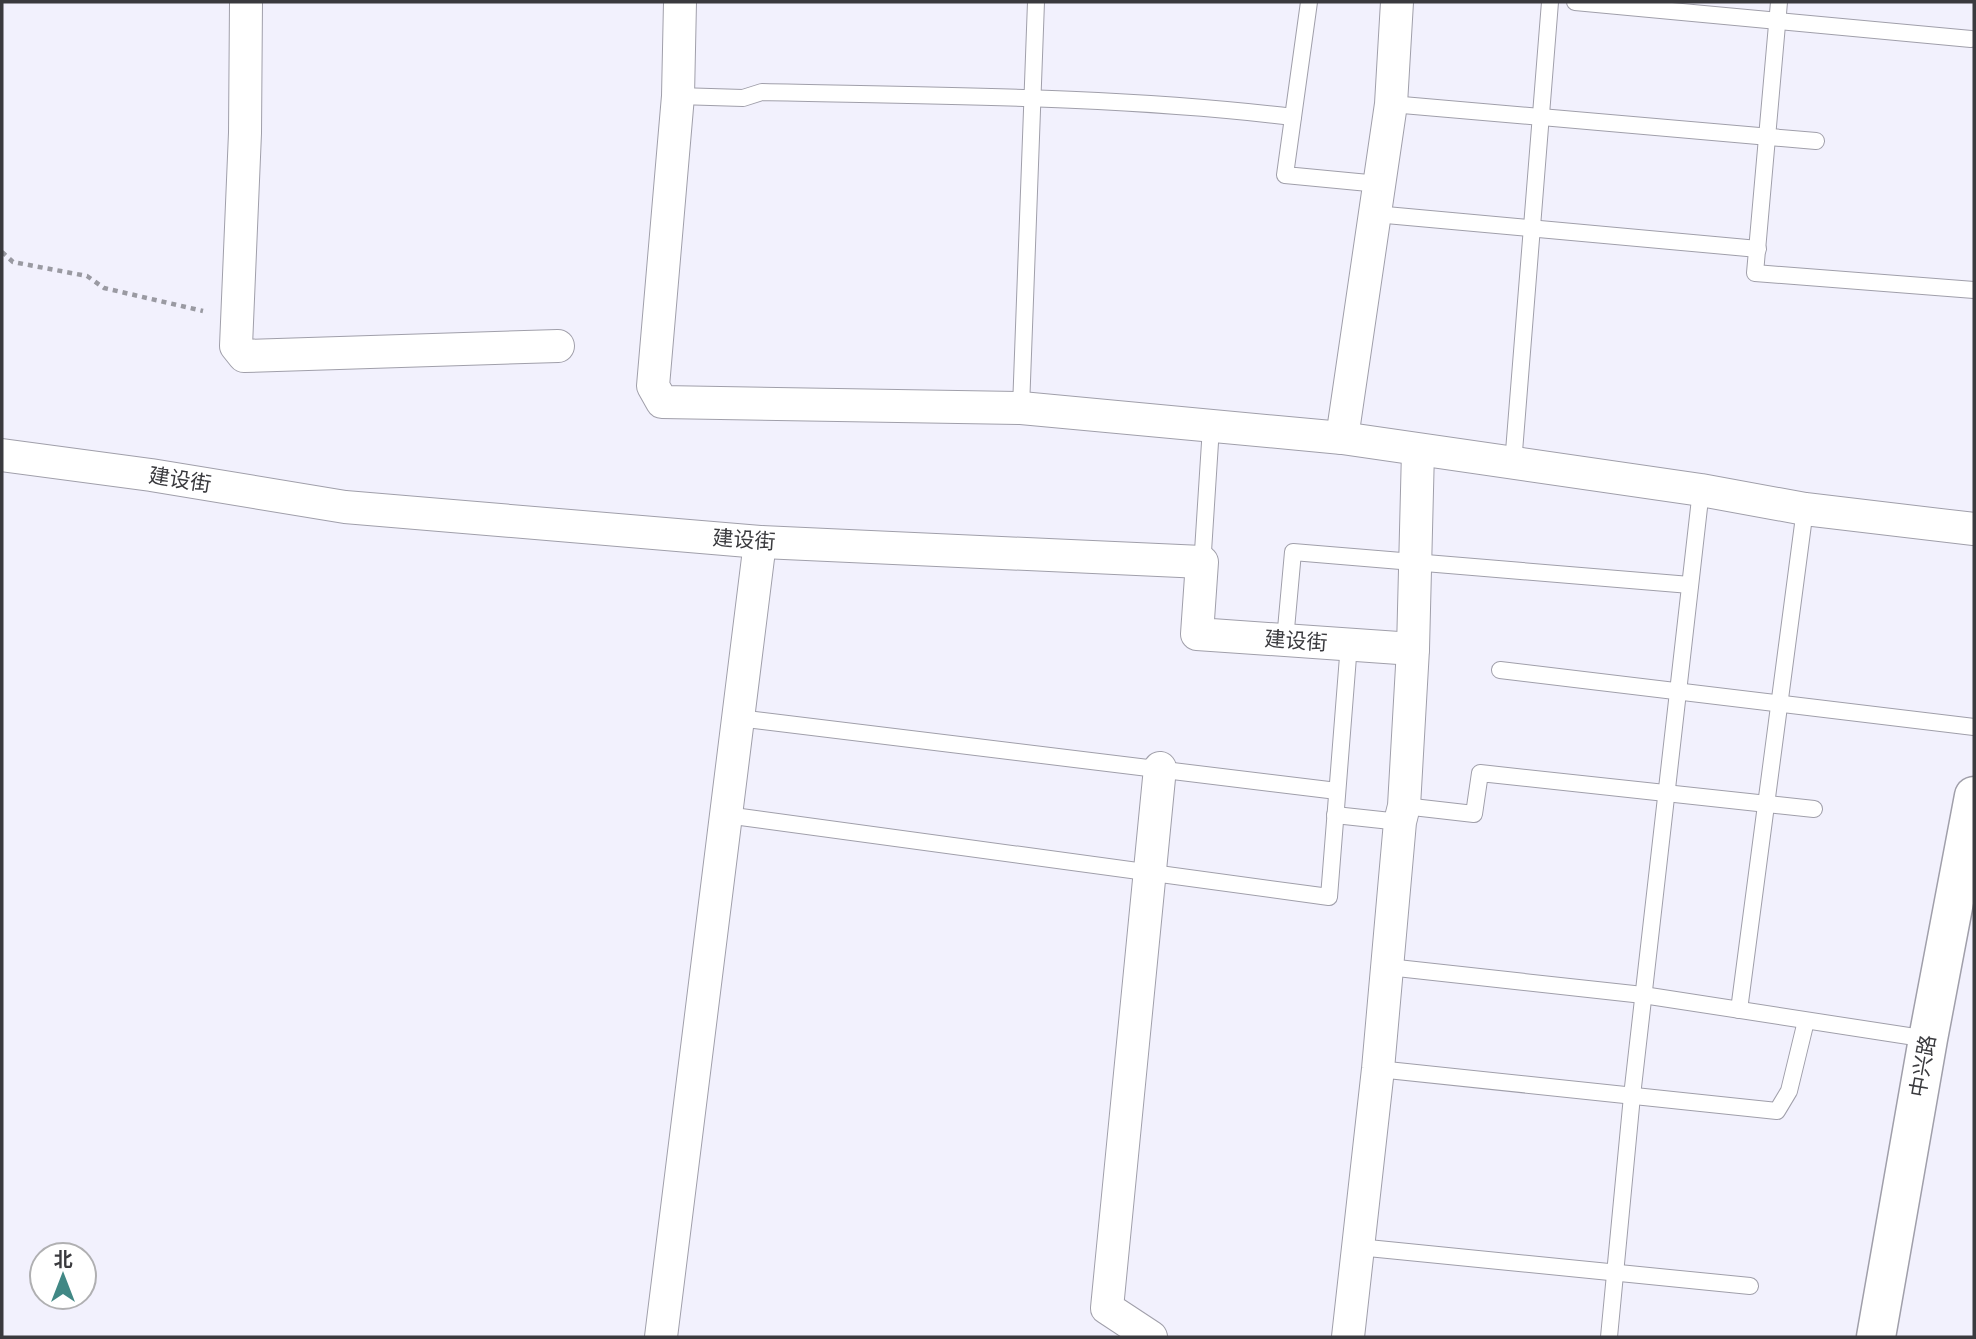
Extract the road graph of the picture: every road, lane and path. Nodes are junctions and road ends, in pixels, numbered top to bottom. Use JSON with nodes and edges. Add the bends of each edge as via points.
{"nodes":[{"id":1,"x":246,"y":2,"type":"edge"},
{"id":2,"x":680,"y":2,"type":"edge"},
{"id":3,"x":1036,"y":2,"type":"edge"},
{"id":4,"x":1309,"y":2,"type":"edge"},
{"id":5,"x":1397,"y":2,"type":"edge"},
{"id":6,"x":1549,"y":2,"type":"edge"},
{"id":7,"x":1575,"y":2,"type":"edge"},
{"id":8,"x":1779,"y":2,"type":"edge"},
{"id":9,"x":1778,"y":20,"type":"junction"},
{"id":10,"x":1971,"y":39,"type":"dead end"},
{"id":11,"x":678,"y":96,"type":"junction"},
{"id":12,"x":1032,"y":98,"type":"junction"},
{"id":13,"x":1391,"y":104,"type":"junction"},
{"id":14,"x":1293,"y":117,"type":"junction"},
{"id":15,"x":1540,"y":117,"type":"junction"},
{"id":16,"x":1767,"y":136,"type":"junction"},
{"id":17,"x":1816,"y":141,"type":"dead end"},
{"id":18,"x":1377,"y":199,"type":"junction"},
{"id":19,"x":1531,"y":228,"type":"junction"},
{"id":20,"x":1758,"y":249,"type":"junction"},
{"id":21,"x":2,"y":252,"type":"edge"},
{"id":22,"x":1974,"y":290,"type":"edge"},
{"id":23,"x":237,"y":318,"type":"junction"},
{"id":24,"x":558,"y":346,"type":"dead end"},
{"id":25,"x":1020,"y":408,"type":"junction"},
{"id":26,"x":1211,"y":427,"type":"junction"},
{"id":27,"x":1342,"y":438,"type":"junction"},
{"id":28,"x":1418,"y":451,"type":"junction"},
{"id":29,"x":2,"y":455,"type":"edge"},
{"id":30,"x":1513,"y":464,"type":"junction"},
{"id":31,"x":1701,"y":490,"type":"junction"},
{"id":32,"x":1805,"y":509,"type":"junction"},
{"id":33,"x":1974,"y":529,"type":"edge"},
{"id":34,"x":760,"y":542,"type":"junction"},
{"id":35,"x":1202,"y":562,"type":"junction"},
{"id":36,"x":1415,"y":562,"type":"junction"},
{"id":37,"x":1690,"y":585,"type":"junction"},
{"id":38,"x":1197,"y":634,"type":"joint"},
{"id":39,"x":1285,"y":640,"type":"junction"},
{"id":40,"x":1349,"y":644,"type":"junction"},
{"id":41,"x":1413,"y":649,"type":"junction"},
{"id":42,"x":1500,"y":670,"type":"dead end"},
{"id":43,"x":1678,"y":692,"type":"junction"},
{"id":44,"x":1779,"y":704,"type":"junction"},
{"id":45,"x":738,"y":718,"type":"junction"},
{"id":46,"x":1974,"y":727,"type":"edge"},
{"id":47,"x":1160,"y":768,"type":"junction"},
{"id":48,"x":1337,"y":791,"type":"junction"},
{"id":49,"x":1666,"y":793,"type":"junction"},
{"id":50,"x":1974,"y":796,"type":"edge"},
{"id":51,"x":1766,"y":803,"type":"junction"},
{"id":52,"x":1814,"y":809,"type":"dead end"},
{"id":53,"x":1402,"y":814,"type":"junction"},
{"id":54,"x":726,"y":815,"type":"junction"},
{"id":55,"x":1335,"y":815,"type":"junction"},
{"id":56,"x":1148,"y":873,"type":"junction"},
{"id":57,"x":1388,"y":967,"type":"junction"},
{"id":58,"x":1643,"y":995,"type":"junction"},
{"id":59,"x":1739,"y":1010,"type":"junction"},
{"id":60,"x":1806,"y":1021,"type":"junction"},
{"id":61,"x":1928,"y":1039,"type":"junction"},
{"id":62,"x":1378,"y":1069,"type":"junction"},
{"id":63,"x":1632,"y":1096,"type":"junction"},
{"id":64,"x":1358,"y":1247,"type":"junction"},
{"id":65,"x":1616,"y":1273,"type":"junction"},
{"id":66,"x":1750,"y":1286,"type":"dead end"},
{"id":67,"x":661,"y":1337,"type":"edge"},
{"id":68,"x":1151,"y":1337,"type":"edge"},
{"id":69,"x":1349,"y":1337,"type":"edge"},
{"id":70,"x":1609,"y":1337,"type":"edge"},
{"id":71,"x":1876,"y":1337,"type":"edge"}],
"edges":[{"from":1,"to":23,"type":"street"},
{"from":2,"to":11,"type":"street"},
{"from":3,"to":12,"type":"lane"},
{"from":4,"to":14,"type":"lane"},
{"from":5,"to":13,"type":"street"},
{"from":6,"to":15,"type":"lane"},
{"from":7,"to":9,"type":"lane"},
{"from":8,"to":9,"type":"lane"},
{"from":9,"to":10,"type":"lane"},
{"from":9,"to":16,"type":"lane"},
{"from":11,"to":12,"type":"lane","via":[[743,98],[762,92]]},
{"from":11,"to":25,"type":"street","via":[[653,386],[662,402]]},
{"from":12,"to":14,"type":"lane","via":[[1221,108]]},
{"from":12,"to":25,"type":"lane"},
{"from":13,"to":15,"type":"lane"},
{"from":13,"to":18,"type":"street"},
{"from":14,"to":18,"type":"lane","via":[[1285,175]]},
{"from":15,"to":16,"type":"lane"},
{"from":15,"to":19,"type":"lane"},
{"from":16,"to":17,"type":"lane"},
{"from":16,"to":20,"type":"lane"},
{"from":18,"to":19,"type":"lane"},
{"from":18,"to":27,"type":"street"},
{"from":19,"to":20,"type":"lane"},
{"from":19,"to":30,"type":"lane"},
{"from":20,"to":22,"type":"lane","via":[[1755,273]]},
{"from":21,"to":23,"type":"path","via":[[13,262],[87,276],[104,288]]},
{"from":23,"to":24,"type":"street","via":[[236,346],[244,356]]},
{"from":25,"to":26,"type":"street"},
{"from":26,"to":27,"type":"street"},
{"from":26,"to":35,"type":"lane"},
{"from":27,"to":28,"type":"street"},
{"from":28,"to":30,"type":"street"},
{"from":28,"to":36,"type":"street"},
{"from":29,"to":34,"type":"street","name":"建设街","via":[[345,507]]},
{"from":30,"to":31,"type":"street"},
{"from":31,"to":32,"type":"street"},
{"from":31,"to":37,"type":"lane"},
{"from":32,"to":33,"type":"street"},
{"from":32,"to":44,"type":"lane"},
{"from":34,"to":35,"type":"street","name":"建设街"},
{"from":34,"to":45,"type":"street"},
{"from":35,"to":38,"type":"lane"},
{"from":36,"to":37,"type":"lane"},
{"from":36,"to":39,"type":"lane","via":[[1293,552]]},
{"from":36,"to":41,"type":"street"},
{"from":37,"to":43,"type":"lane"},
{"from":38,"to":39,"type":"street","name":"建设街"},
{"from":39,"to":40,"type":"street","name":"建设街"},
{"from":40,"to":41,"type":"street","name":"建设街"},
{"from":40,"to":48,"type":"lane"},
{"from":41,"to":53,"type":"street"},
{"from":42,"to":43,"type":"lane"},
{"from":43,"to":44,"type":"lane"},
{"from":43,"to":49,"type":"lane"},
{"from":44,"to":46,"type":"lane"},
{"from":44,"to":51,"type":"lane"},
{"from":45,"to":47,"type":"lane"},
{"from":45,"to":54,"type":"street"},
{"from":47,"to":48,"type":"lane"},
{"from":47,"to":56,"type":"street"},
{"from":48,"to":55,"type":"lane"},
{"from":49,"to":51,"type":"lane"},
{"from":49,"to":53,"type":"lane","via":[[1480,773],[1475,814]]},
{"from":49,"to":58,"type":"lane"},
{"from":50,"to":61,"type":"main road","name":"中兴路"},
{"from":51,"to":52,"type":"lane"},
{"from":51,"to":59,"type":"lane"},
{"from":53,"to":55,"type":"lane"},
{"from":53,"to":57,"type":"street"},
{"from":54,"to":56,"type":"lane"},
{"from":54,"to":67,"type":"street"},
{"from":55,"to":56,"type":"lane","via":[[1329,897]]},
{"from":56,"to":68,"type":"street","via":[[1107,1308]]},
{"from":57,"to":58,"type":"lane"},
{"from":57,"to":62,"type":"street"},
{"from":58,"to":59,"type":"lane"},
{"from":58,"to":63,"type":"lane"},
{"from":59,"to":60,"type":"lane"},
{"from":60,"to":61,"type":"lane"},
{"from":60,"to":63,"type":"lane","via":[[1789,1091],[1777,1111]]},
{"from":61,"to":71,"type":"main road","name":"中兴路"},
{"from":62,"to":63,"type":"lane"},
{"from":62,"to":64,"type":"street"},
{"from":63,"to":65,"type":"lane"},
{"from":64,"to":65,"type":"lane"},
{"from":64,"to":69,"type":"street"},
{"from":65,"to":66,"type":"lane"},
{"from":65,"to":70,"type":"lane"}]}
